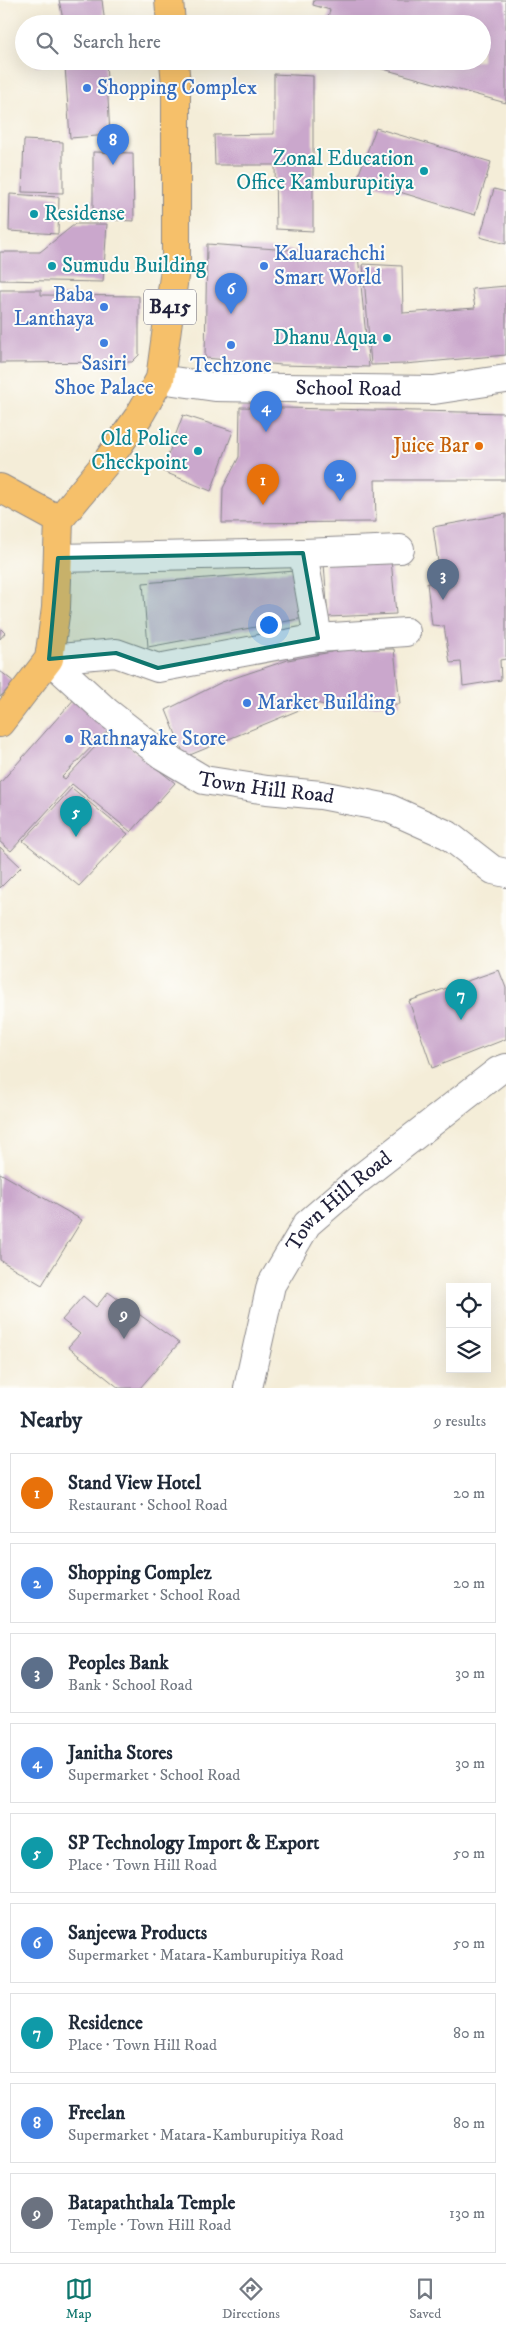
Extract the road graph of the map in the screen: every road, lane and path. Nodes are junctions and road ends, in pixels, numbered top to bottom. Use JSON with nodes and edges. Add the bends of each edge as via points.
{"nodes":[{"id":1,"x":169,"y":0,"type":"edge"},
{"id":2,"x":170,"y":15,"type":"edge"},
{"id":3,"x":175,"y":70,"type":"edge"},
{"id":4,"x":160,"y":379,"type":"junction"},
{"id":5,"x":506,"y":379,"type":"edge"},
{"id":6,"x":0,"y":488,"type":"edge"},
{"id":7,"x":60,"y":520,"type":"junction"},
{"id":8,"x":400,"y":549,"type":"dead end"},
{"id":9,"x":303,"y":553,"type":"junction"},
{"id":10,"x":58,"y":558,"type":"junction"},
{"id":11,"x":406,"y":632,"type":"dead end"},
{"id":12,"x":318,"y":638,"type":"junction"},
{"id":13,"x":49,"y":659,"type":"junction"},
{"id":14,"x":0,"y":723,"type":"edge"},
{"id":15,"x":506,"y":873,"type":"edge"},
{"id":16,"x":506,"y":1068,"type":"edge"},
{"id":17,"x":248,"y":1388,"type":"edge"}],
"edges":[{"from":1,"to":2,"type":"main road"},
{"from":3,"to":4,"type":"main road","number":"B415","via":[[176,262]]},
{"from":4,"to":5,"type":"street","name":"School Road","via":[[215,387],[434,390]]},
{"from":4,"to":7,"type":"main road","number":"B415","via":[[105,464]]},
{"from":6,"to":7,"type":"main road"},
{"from":7,"to":10,"type":"main road"},
{"from":8,"to":9,"type":"street"},
{"from":9,"to":10,"type":"street"},
{"from":9,"to":12,"type":"street"},
{"from":10,"to":13,"type":"main road"},
{"from":11,"to":12,"type":"street"},
{"from":12,"to":13,"type":"street","via":[[158,668],[116,652]]},
{"from":13,"to":14,"type":"main road"},
{"from":13,"to":15,"type":"street","name":"Town Hill Road","via":[[107,712],[162,755],[204,780],[321,795],[388,808],[448,836],[492,870]]},
{"from":16,"to":17,"type":"street","name":"Town Hill Road","via":[[358,1180],[307,1224],[271,1285]]}]}
